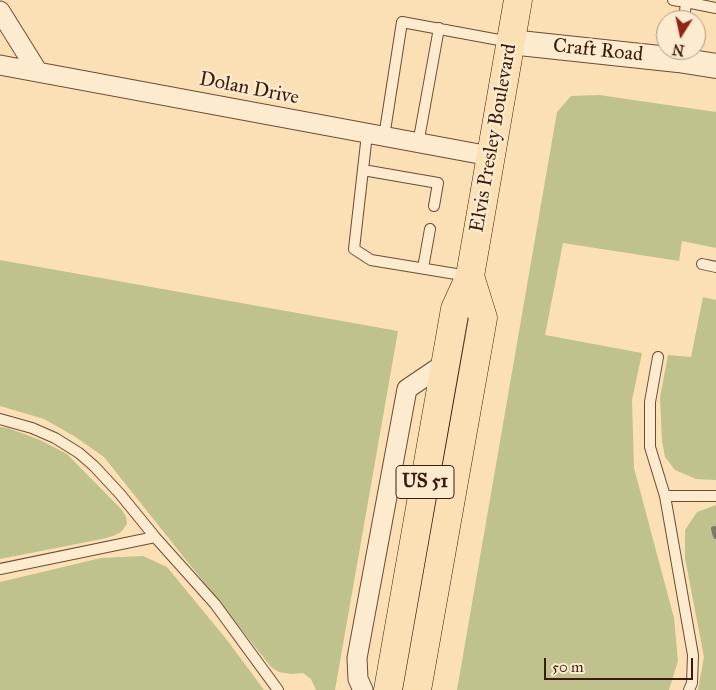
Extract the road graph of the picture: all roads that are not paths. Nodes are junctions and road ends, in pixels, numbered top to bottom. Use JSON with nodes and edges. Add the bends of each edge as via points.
{"nodes":[{"id":1,"x":518,"y":0,"type":"edge"},
{"id":2,"x":673,"y":0,"type":"edge"},
{"id":3,"x":686,"y":2,"type":"junction"},
{"id":4,"x":716,"y":8,"type":"edge"},
{"id":5,"x":0,"y":10,"type":"edge"},
{"id":6,"x":685,"y":10,"type":"edge"},
{"id":7,"x":439,"y":28,"type":"junction"},
{"id":8,"x":510,"y":42,"type":"junction"},
{"id":9,"x":656,"y":53,"type":"edge"},
{"id":10,"x":696,"y":60,"type":"edge"},
{"id":11,"x":0,"y":65,"type":"edge"},
{"id":12,"x":716,"y":66,"type":"edge"},
{"id":13,"x":38,"y":72,"type":"junction"},
{"id":14,"x":376,"y":136,"type":"junction"},
{"id":15,"x":418,"y":144,"type":"junction"},
{"id":16,"x":490,"y":156,"type":"junction"},
{"id":17,"x":363,"y":170,"type":"junction"},
{"id":18,"x":434,"y":206,"type":"dead end"},
{"id":19,"x":430,"y":229,"type":"dead end"},
{"id":20,"x":702,"y":264,"type":"dead end"},
{"id":21,"x":716,"y":267,"type":"edge"},
{"id":22,"x":423,"y":268,"type":"junction"},
{"id":23,"x":470,"y":276,"type":"junction"},
{"id":24,"x":658,"y":357,"type":"dead end"},
{"id":25,"x":446,"y":362,"type":"junction"},
{"id":26,"x":0,"y":419,"type":"edge"},
{"id":27,"x":665,"y":496,"type":"junction"},
{"id":28,"x":716,"y":496,"type":"edge"},
{"id":29,"x":155,"y":537,"type":"junction"},
{"id":30,"x":0,"y":569,"type":"edge"},
{"id":31,"x":278,"y":690,"type":"edge"},
{"id":32,"x":363,"y":690,"type":"edge"},
{"id":33,"x":388,"y":690,"type":"edge"},
{"id":34,"x":417,"y":690,"type":"edge"},
{"id":35,"x":689,"y":690,"type":"edge"}],
"edges":[{"from":1,"to":8,"type":"main road","name":"Elvis Presley Boulevard","number":"US 51"},
{"from":2,"to":3,"type":"lane"},
{"from":3,"to":4,"type":"lane"},
{"from":3,"to":6,"type":"lane"},
{"from":5,"to":13,"type":"street"},
{"from":7,"to":8,"type":"lane"},
{"from":7,"to":14,"type":"lane","via":[[402,22]]},
{"from":7,"to":15,"type":"lane"},
{"from":8,"to":9,"type":"street","name":"Craft Road"},
{"from":8,"to":16,"type":"main road","name":"Elvis Presley Boulevard","number":"US 51"},
{"from":10,"to":12,"type":"street","name":"Craft Road"},
{"from":11,"to":13,"type":"street","name":"Dolan Drive"},
{"from":13,"to":14,"type":"street","name":"Dolan Drive"},
{"from":14,"to":15,"type":"street","name":"Dolan Drive"},
{"from":14,"to":17,"type":"lane"},
{"from":15,"to":16,"type":"street","name":"Dolan Drive"},
{"from":16,"to":23,"type":"main road","name":"Elvis Presley Boulevard","number":"US 51"},
{"from":17,"to":18,"type":"lane","via":[[438,183]]},
{"from":17,"to":22,"type":"lane","via":[[354,249],[372,260]]},
{"from":19,"to":22,"type":"lane"},
{"from":20,"to":21,"type":"lane"},
{"from":22,"to":23,"type":"lane"},
{"from":23,"to":25,"type":"main road","name":"Elvis Presley Boulevard","number":"US 51","via":[[455,309]]},
{"from":23,"to":34,"type":"main road","name":"Elvis Presley Boulevard","number":"US 51","via":[[483,318]]},
{"from":24,"to":27,"type":"lane","via":[[650,402],[650,447]]},
{"from":25,"to":32,"type":"street","via":[[407,389],[357,658],[358,679]]},
{"from":25,"to":33,"type":"main road","name":"Elvis Presley Boulevard","number":"US 51"},
{"from":26,"to":29,"type":"lane","via":[[32,428],[79,453],[120,494]]},
{"from":27,"to":28,"type":"lane"},
{"from":27,"to":35,"type":"lane","via":[[693,655]]},
{"from":29,"to":30,"type":"lane"},
{"from":29,"to":31,"type":"lane","via":[[216,604]]}]}
